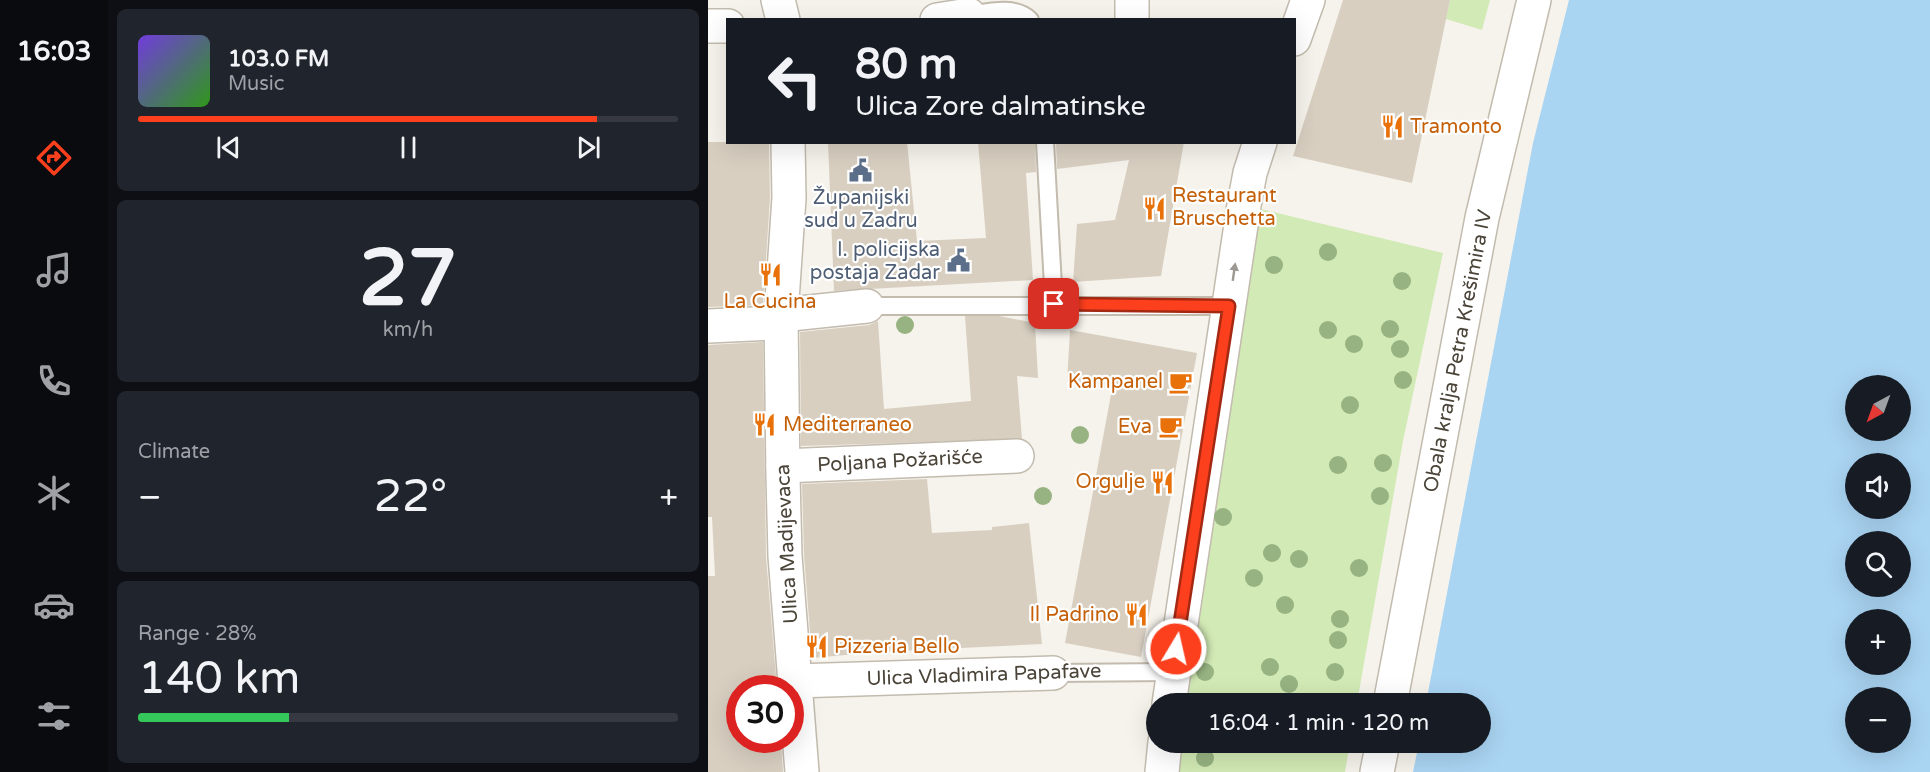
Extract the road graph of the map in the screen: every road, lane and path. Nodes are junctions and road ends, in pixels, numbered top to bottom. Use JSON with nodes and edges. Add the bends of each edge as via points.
{"nodes":[{"id":1,"x":778,"y":0,"type":"edge"},
{"id":2,"x":1132,"y":0,"type":"edge"},
{"id":3,"x":1308,"y":0,"type":"edge"},
{"id":4,"x":1534,"y":0,"type":"edge"},
{"id":5,"x":969,"y":15,"type":"joint"},
{"id":6,"x":782,"y":18,"type":"edge"},
{"id":7,"x":950,"y":18,"type":"edge"},
{"id":8,"x":1028,"y":18,"type":"edge"},
{"id":9,"x":1132,"y":18,"type":"edge"},
{"id":10,"x":708,"y":26,"type":"edge"},
{"id":11,"x":726,"y":26,"type":"edge"},
{"id":12,"x":1296,"y":33,"type":"edge"},
{"id":13,"x":788,"y":144,"type":"edge"},
{"id":14,"x":1045,"y":144,"type":"edge"},
{"id":15,"x":1259,"y":144,"type":"edge"},
{"id":16,"x":1054,"y":304,"type":"junction"},
{"id":17,"x":867,"y":306,"type":"joint"},
{"id":18,"x":1229,"y":306,"type":"junction"},
{"id":19,"x":781,"y":315,"type":"junction"},
{"id":20,"x":708,"y":326,"type":"edge"},
{"id":21,"x":1017,"y":456,"type":"dead end"},
{"id":22,"x":783,"y":466,"type":"junction"},
{"id":23,"x":1172,"y":672,"type":"junction"},
{"id":24,"x":1053,"y":674,"type":"joint"},
{"id":25,"x":795,"y":675,"type":"edge"},
{"id":26,"x":804,"y":681,"type":"edge"},
{"id":27,"x":1170,"y":693,"type":"edge"},
{"id":28,"x":1392,"y":693,"type":"edge"},
{"id":29,"x":801,"y":753,"type":"edge"},
{"id":30,"x":1164,"y":753,"type":"edge"},
{"id":31,"x":1381,"y":753,"type":"edge"},
{"id":32,"x":802,"y":772,"type":"edge"},
{"id":33,"x":1162,"y":772,"type":"edge"},
{"id":34,"x":1377,"y":772,"type":"edge"}],
"edges":[{"from":1,"to":6,"type":"street"},
{"from":2,"to":9,"type":"street"},
{"from":3,"to":12,"type":"street"},
{"from":4,"to":28,"type":"street","name":"Obala kralja Petra Krešimira IV","via":[[1482,218]]},
{"from":5,"to":7,"type":"street"},
{"from":5,"to":8,"type":"lane","via":[[1006,10]]},
{"from":10,"to":11,"type":"street"},
{"from":13,"to":19,"type":"street","name":"Ulica Madijevaca","via":[[789,198]]},
{"from":14,"to":16,"type":"lane"},
{"from":18,"to":15,"type":"street","one_way":true,"via":[[1246,194]]},
{"from":16,"to":17,"type":"lane"},
{"from":16,"to":18,"type":"lane"},
{"from":17,"to":19,"type":"street"},
{"from":18,"to":23,"type":"street"},
{"from":19,"to":20,"type":"street","via":[[773,323]]},
{"from":19,"to":22,"type":"street","name":"Ulica Madijevaca"},
{"from":21,"to":22,"type":"street","name":"Poljana Požarišće"},
{"from":22,"to":25,"type":"street","name":"Ulica Madijevaca"},
{"from":23,"to":24,"type":"lane","name":"Ulica Vladimira Papafave"},
{"from":23,"to":27,"type":"street"},
{"from":24,"to":26,"type":"street","name":"Ulica Vladimira Papafave"},
{"from":29,"to":32,"type":"street","name":"Ulica Madijevaca"},
{"from":30,"to":33,"type":"street"},
{"from":31,"to":34,"type":"street"}]}
